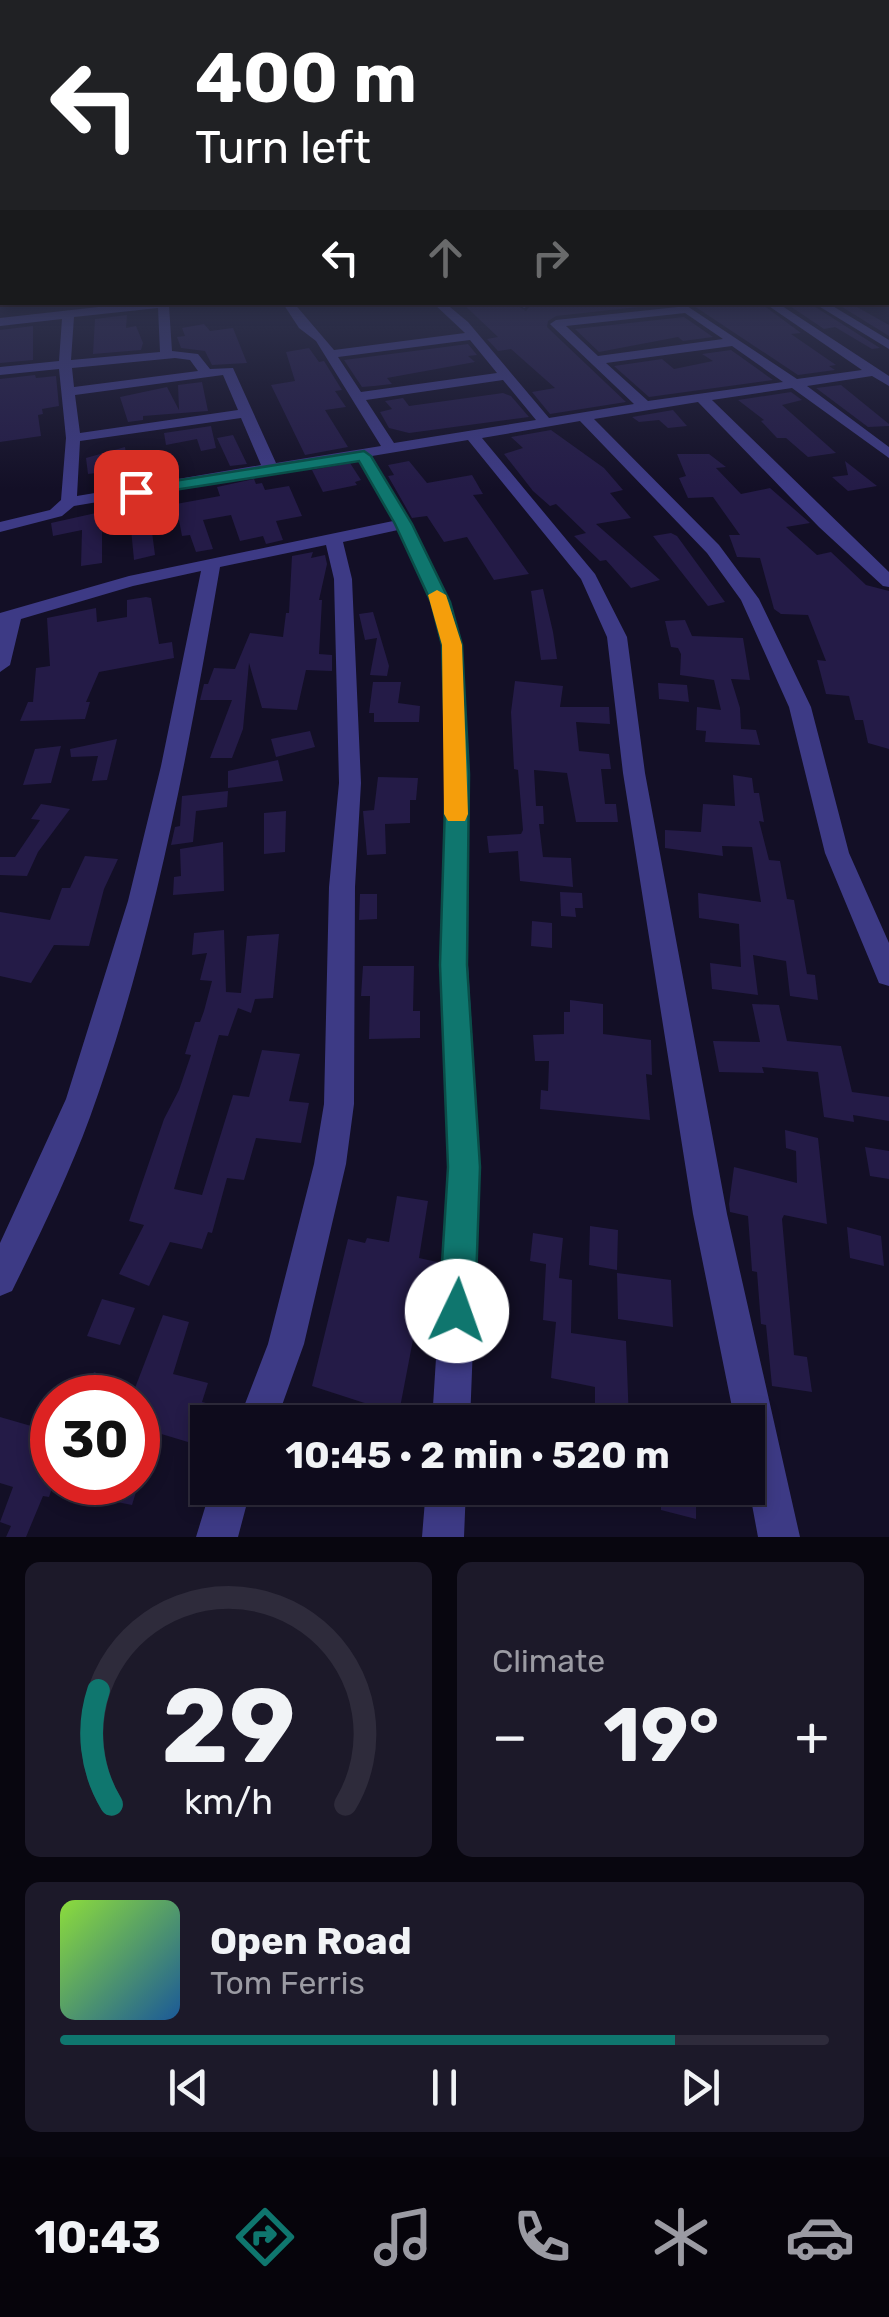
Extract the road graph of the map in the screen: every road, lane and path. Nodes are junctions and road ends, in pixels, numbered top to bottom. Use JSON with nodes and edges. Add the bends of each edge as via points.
{"nodes":[{"id":1,"x":67,"y":346,"type":"edge"},
{"id":2,"x":166,"y":346,"type":"edge"},
{"id":3,"x":325,"y":346,"type":"edge"},
{"id":4,"x":395,"y":346,"type":"edge"},
{"id":5,"x":480,"y":346,"type":"edge"},
{"id":6,"x":582,"y":346,"type":"edge"},
{"id":7,"x":704,"y":346,"type":"edge"},
{"id":8,"x":737,"y":346,"type":"edge"},
{"id":9,"x":835,"y":346,"type":"edge"},
{"id":10,"x":889,"y":348,"type":"edge"},
{"id":11,"x":166,"y":354,"type":"junction"},
{"id":12,"x":330,"y":354,"type":"junction"},
{"id":13,"x":854,"y":358,"type":"junction"},
{"id":14,"x":599,"y":360,"type":"junction"},
{"id":15,"x":66,"y":363,"type":"junction"},
{"id":16,"x":0,"y":370,"type":"edge"},
{"id":17,"x":205,"y":372,"type":"junction"},
{"id":18,"x":874,"y":372,"type":"junction"},
{"id":19,"x":506,"y":376,"type":"junction"},
{"id":20,"x":889,"y":382,"type":"edge"},
{"id":21,"x":794,"y":384,"type":"junction"},
{"id":22,"x":67,"y":392,"type":"junction"},
{"id":23,"x":355,"y":397,"type":"junction"},
{"id":24,"x":702,"y":398,"type":"junction"},
{"id":25,"x":644,"y":406,"type":"junction"},
{"id":26,"x":247,"y":413,"type":"junction"},
{"id":27,"x":584,"y":417,"type":"junction"},
{"id":28,"x":545,"y":422,"type":"junction"},
{"id":29,"x":472,"y":435,"type":"junction"},
{"id":30,"x":73,"y":438,"type":"junction"},
{"id":31,"x":377,"y":453,"type":"junction"},
{"id":32,"x":889,"y":454,"type":"edge"},
{"id":33,"x":271,"y":470,"type":"junction"},
{"id":34,"x":69,"y":502,"type":"junction"},
{"id":35,"x":404,"y":524,"type":"junction"},
{"id":36,"x":0,"y":528,"type":"edge"},
{"id":37,"x":333,"y":537,"type":"junction"},
{"id":38,"x":212,"y":562,"type":"junction"},
{"id":39,"x":889,"y":582,"type":"edge"},
{"id":40,"x":6,"y":618,"type":"edge"},
{"id":41,"x":0,"y":665,"type":"edge"},
{"id":42,"x":889,"y":974,"type":"edge"},
{"id":43,"x":0,"y":1279,"type":"edge"},
{"id":44,"x":263,"y":1405,"type":"edge"},
{"id":45,"x":451,"y":1405,"type":"edge"},
{"id":46,"x":226,"y":1505,"type":"edge"},
{"id":47,"x":445,"y":1505,"type":"edge"},
{"id":48,"x":217,"y":1537,"type":"edge"},
{"id":49,"x":443,"y":1537,"type":"edge"},
{"id":50,"x":779,"y":1537,"type":"edge"}],
"edges":[{"from":1,"to":15,"type":"street"},
{"from":2,"to":11,"type":"street"},
{"from":3,"to":12,"type":"street"},
{"from":4,"to":12,"type":"street"},
{"from":5,"to":19,"type":"street"},
{"from":6,"to":14,"type":"street"},
{"from":7,"to":14,"type":"street"},
{"from":8,"to":21,"type":"street"},
{"from":9,"to":13,"type":"street"},
{"from":10,"to":13,"type":"street"},
{"from":11,"to":15,"type":"street"},
{"from":11,"to":17,"type":"street","via":[[194,357]]},
{"from":12,"to":23,"type":"street"},
{"from":13,"to":18,"type":"street"},
{"from":14,"to":25,"type":"street"},
{"from":15,"to":16,"type":"street"},
{"from":15,"to":22,"type":"street"},
{"from":17,"to":22,"type":"street"},
{"from":17,"to":26,"type":"street","via":[[231,372]]},
{"from":18,"to":20,"type":"street"},
{"from":18,"to":21,"type":"street"},
{"from":19,"to":23,"type":"street"},
{"from":19,"to":28,"type":"street"},
{"from":21,"to":24,"type":"street"},
{"from":21,"to":32,"type":"street"},
{"from":22,"to":30,"type":"street"},
{"from":23,"to":31,"type":"street"},
{"from":24,"to":25,"type":"street"},
{"from":24,"to":39,"type":"street"},
{"from":25,"to":27,"type":"street"},
{"from":26,"to":30,"type":"street"},
{"from":26,"to":33,"type":"street"},
{"from":27,"to":28,"type":"street"},
{"from":27,"to":42,"type":"street","via":[[712,549],[750,599],[800,708],[838,853]]},
{"from":28,"to":29,"type":"street"},
{"from":29,"to":31,"type":"street"},
{"from":29,"to":50,"type":"street","via":[[589,578],[618,637],[637,792],[710,1214]]},
{"from":30,"to":34,"type":"street"},
{"from":31,"to":33,"type":"street"},
{"from":31,"to":35,"type":"street"},
{"from":33,"to":34,"type":"street"},
{"from":34,"to":36,"type":"street"},
{"from":35,"to":37,"type":"street"},
{"from":35,"to":45,"type":"street","via":[[440,602],[454,673],[454,965],[464,1167]]},
{"from":37,"to":38,"type":"street"},
{"from":37,"to":44,"type":"street","via":[[343,579],[350,783],[339,991],[343,1056],[330,1164],[286,1344]]},
{"from":38,"to":40,"type":"street"},
{"from":38,"to":43,"type":"street","via":[[121,973],[80,1102]]},
{"from":40,"to":41,"type":"street"},
{"from":46,"to":48,"type":"street"},
{"from":47,"to":49,"type":"street"}]}
